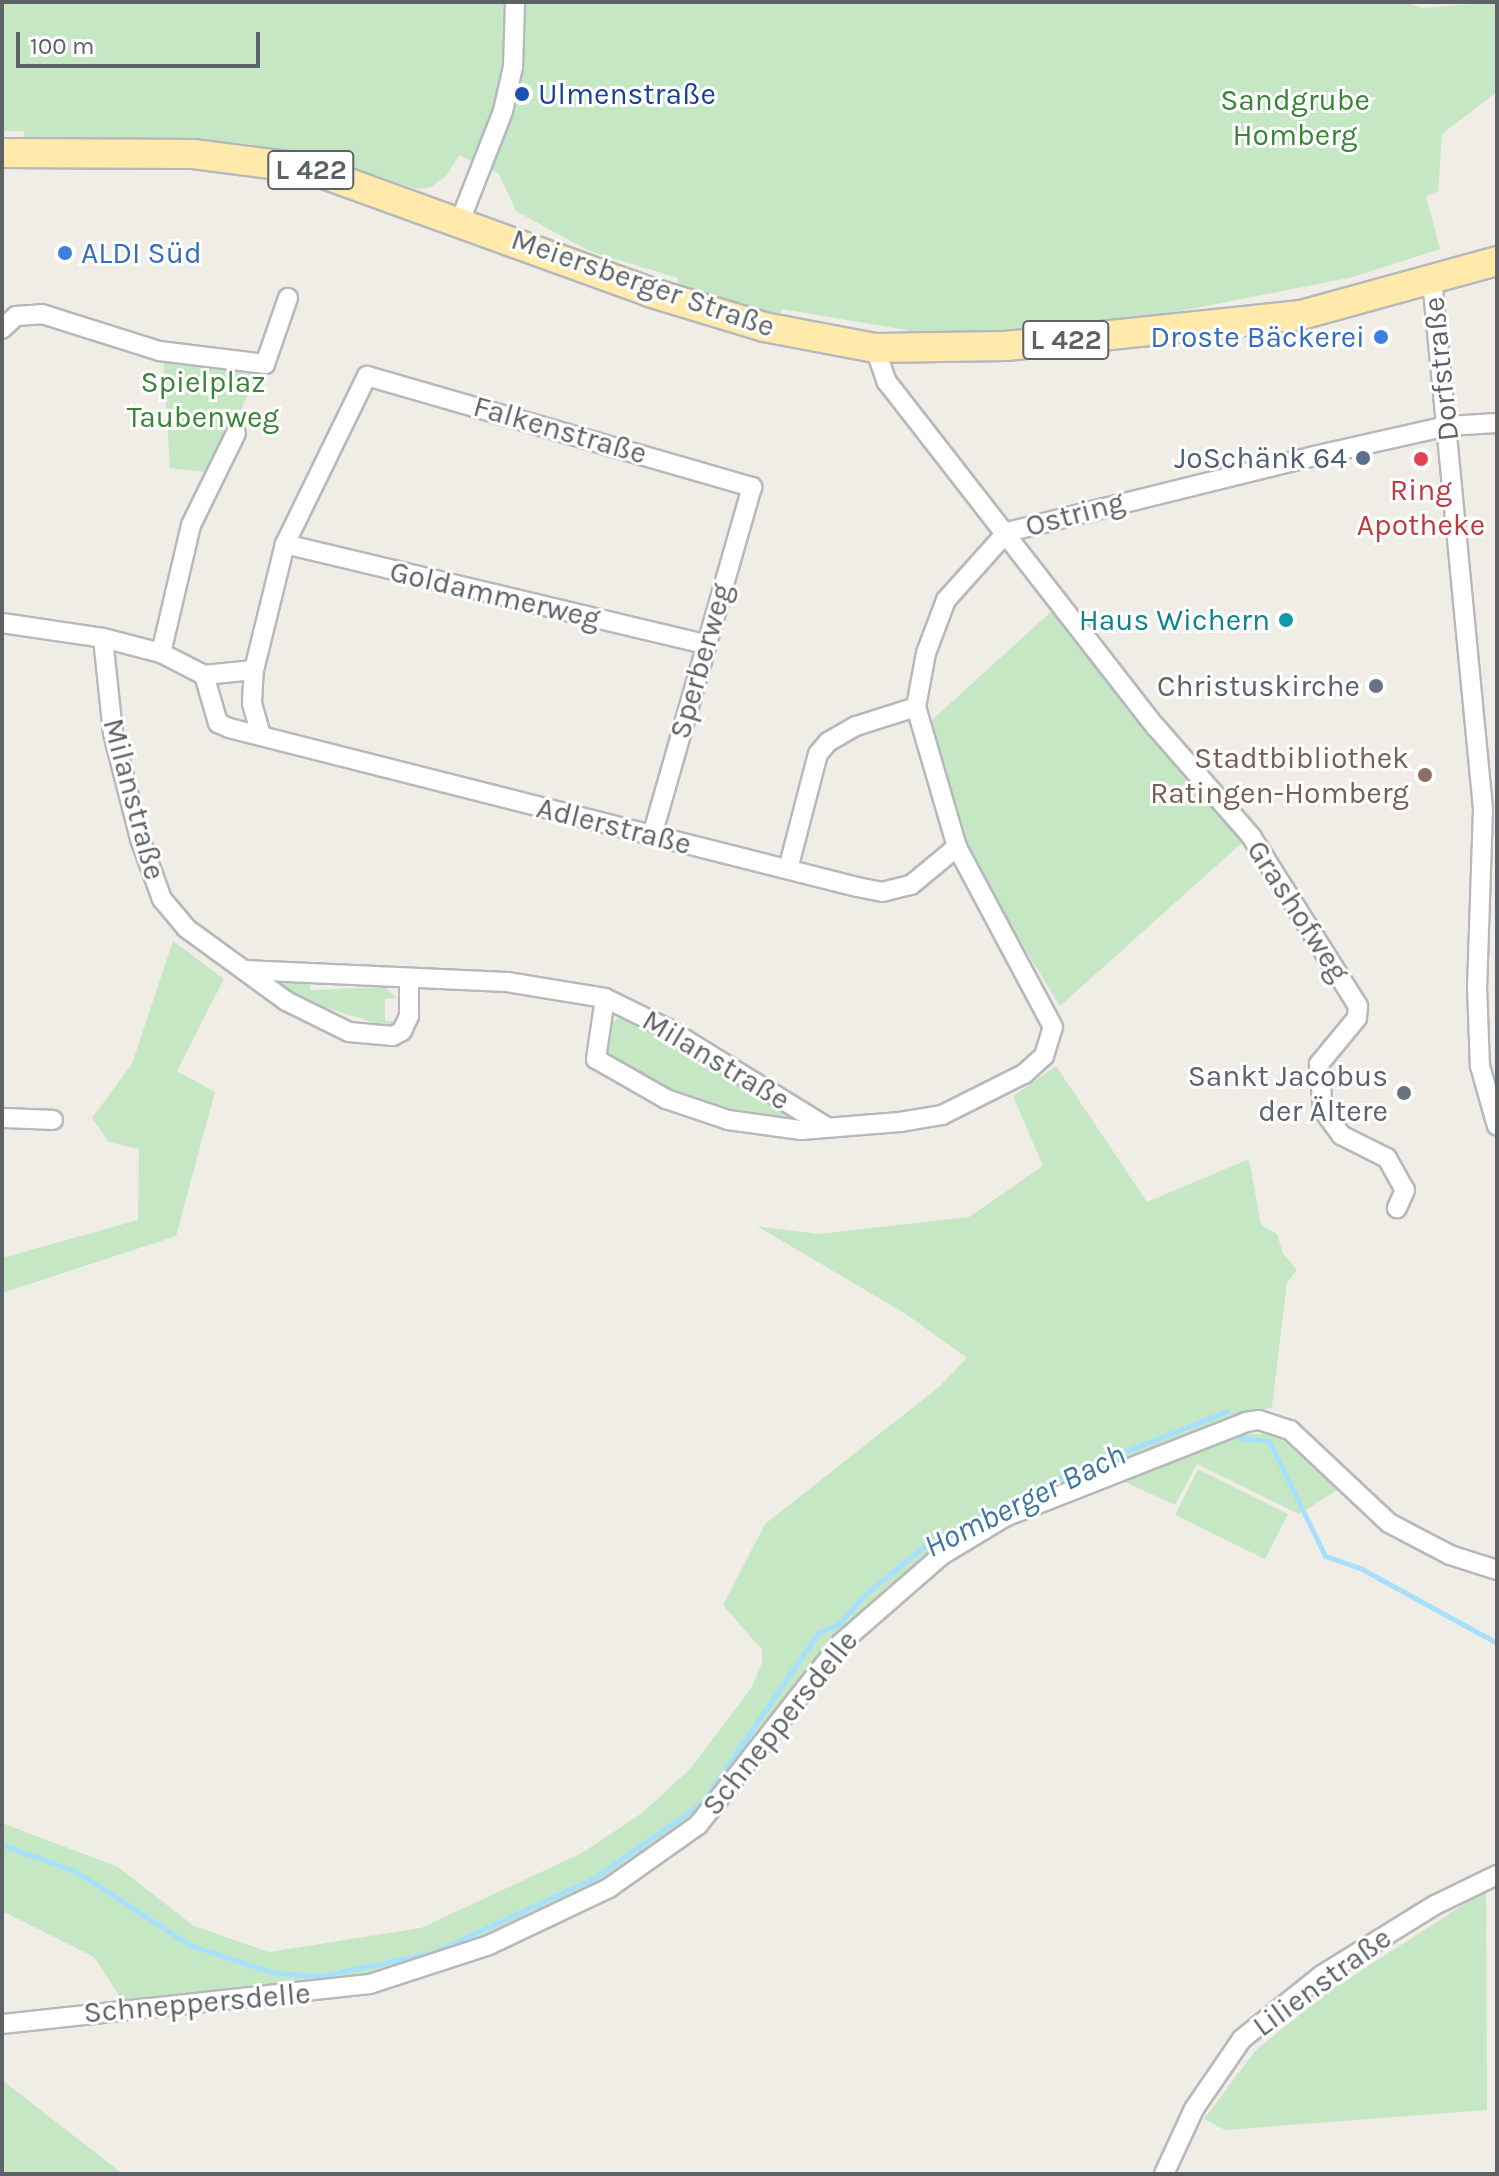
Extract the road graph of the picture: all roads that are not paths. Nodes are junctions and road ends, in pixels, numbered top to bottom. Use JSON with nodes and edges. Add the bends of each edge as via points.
{"nodes":[{"id":1,"x":515,"y":2,"type":"edge"},
{"id":2,"x":2,"y":153,"type":"edge"},
{"id":3,"x":460,"y":221,"type":"junction"},
{"id":4,"x":1497,"y":261,"type":"edge"},
{"id":5,"x":1432,"y":280,"type":"junction"},
{"id":6,"x":288,"y":298,"type":"dead end"},
{"id":7,"x":2,"y":329,"type":"edge"},
{"id":8,"x":875,"y":348,"type":"junction"},
{"id":9,"x":1497,"y":423,"type":"edge"},
{"id":10,"x":1447,"y":426,"type":"junction"},
{"id":11,"x":236,"y":433,"type":"dead end"},
{"id":12,"x":752,"y":487,"type":"joint"},
{"id":13,"x":1007,"y":532,"type":"junction"},
{"id":14,"x":285,"y":544,"type":"junction"},
{"id":15,"x":2,"y":623,"type":"edge"},
{"id":16,"x":103,"y":638,"type":"junction"},
{"id":17,"x":705,"y":644,"type":"junction"},
{"id":18,"x":161,"y":653,"type":"junction"},
{"id":19,"x":254,"y":670,"type":"junction"},
{"id":20,"x":204,"y":675,"type":"junction"},
{"id":21,"x":916,"y":707,"type":"junction"},
{"id":22,"x":261,"y":735,"type":"junction"},
{"id":23,"x":652,"y":835,"type":"junction"},
{"id":24,"x":957,"y":847,"type":"junction"},
{"id":25,"x":788,"y":869,"type":"junction"},
{"id":26,"x":244,"y":970,"type":"junction"},
{"id":27,"x":409,"y":980,"type":"junction"},
{"id":28,"x":605,"y":998,"type":"junction"},
{"id":29,"x":1053,"y":1027,"type":"joint"},
{"id":30,"x":2,"y":1118,"type":"edge"},
{"id":31,"x":53,"y":1120,"type":"dead end"},
{"id":32,"x":825,"y":1126,"type":"junction"},
{"id":33,"x":1497,"y":1126,"type":"edge"},
{"id":34,"x":1397,"y":1208,"type":"dead end"},
{"id":35,"x":1497,"y":1570,"type":"edge"},
{"id":36,"x":1497,"y":1875,"type":"edge"},
{"id":37,"x":2,"y":2024,"type":"edge"},
{"id":38,"x":1164,"y":2174,"type":"edge"}],
"edges":[{"from":1,"to":3,"type":"street","via":[[513,67],[503,111]]},
{"from":2,"to":3,"type":"main road","name":"Meiersberger Straße","number":"L 422","via":[[248,158],[338,177]]},
{"from":3,"to":8,"type":"main road","name":"Meiersberger Straße","number":"L 422","via":[[677,301],[824,341]]},
{"from":4,"to":5,"type":"main road","number":"L 422"},
{"from":5,"to":8,"type":"main road","name":"Meiersberger Straße","number":"L 422","via":[[1301,315],[1006,346]]},
{"from":5,"to":10,"type":"street","name":"Dorfstraße"},
{"from":6,"to":7,"type":"street","via":[[265,364],[159,351],[42,314],[16,316]]},
{"from":8,"to":13,"type":"street","name":"Grashofweg","via":[[887,382]]},
{"from":9,"to":10,"type":"street","name":"Ostring"},
{"from":10,"to":13,"type":"street","name":"Ostring"},
{"from":10,"to":33,"type":"street","name":"Dorfstraße","via":[[1483,809],[1480,1066]]},
{"from":11,"to":18,"type":"street","via":[[191,525]]},
{"from":12,"to":14,"type":"street","name":"Falkenstraße","via":[[367,376]]},
{"from":12,"to":17,"type":"street","name":"Sperberweg"},
{"from":13,"to":21,"type":"street","name":"Ostring","via":[[946,600],[926,653]]},
{"from":13,"to":34,"type":"street","name":"Grashofweg","via":[[1156,727],[1251,836],[1358,1006],[1357,1018],[1319,1064],[1323,1110],[1341,1135],[1387,1158],[1405,1190]]},
{"from":14,"to":17,"type":"street","name":"Goldammerweg"},
{"from":14,"to":19,"type":"street"},
{"from":15,"to":16,"type":"street"},
{"from":16,"to":18,"type":"street"},
{"from":16,"to":26,"type":"street","name":"Milanstraße","via":[[124,781],[162,899],[186,928]]},
{"from":17,"to":23,"type":"street","name":"Sperberweg"},
{"from":18,"to":20,"type":"street"},
{"from":19,"to":20,"type":"street"},
{"from":19,"to":22,"type":"street","via":[[252,703]]},
{"from":20,"to":22,"type":"street","name":"Adlerstraße","via":[[218,723]]},
{"from":21,"to":24,"type":"street","name":"Ostring"},
{"from":21,"to":25,"type":"street","via":[[856,726],[828,742],[813,766]]},
{"from":22,"to":23,"type":"street","name":"Adlerstraße"},
{"from":23,"to":25,"type":"street","name":"Adlerstraße"},
{"from":24,"to":25,"type":"street","name":"Adlerstraße","via":[[922,878],[882,892]]},
{"from":24,"to":29,"type":"street","name":"Ostring"},
{"from":26,"to":27,"type":"street","name":"Milanstraße"},
{"from":26,"to":27,"type":"street","name":"Milanstraße","via":[[318,1020],[371,1036],[402,1031],[409,1016]]},
{"from":27,"to":28,"type":"street","name":"Milanstraße","via":[[507,982]]},
{"from":28,"to":32,"type":"street","name":"Milanstraße","via":[[668,1029]]},
{"from":28,"to":32,"type":"street","name":"Milanstraße","via":[[596,1059],[609,1070],[666,1099],[728,1120],[801,1130]]},
{"from":29,"to":32,"type":"street","name":"Milanstraße","via":[[1044,1056],[1024,1074],[977,1100],[928,1118]]},
{"from":30,"to":31,"type":"street"},
{"from":35,"to":37,"type":"street","name":"Schneppersdelle","via":[[1450,1555],[1389,1523],[1290,1430],[1246,1422],[1005,1517],[942,1555],[841,1643],[698,1825],[609,1888],[489,1945],[370,1984]]},
{"from":36,"to":38,"type":"street","name":"Lilienstraße","via":[[1445,1899],[1322,1975],[1242,2039],[1194,2109]]}]}
